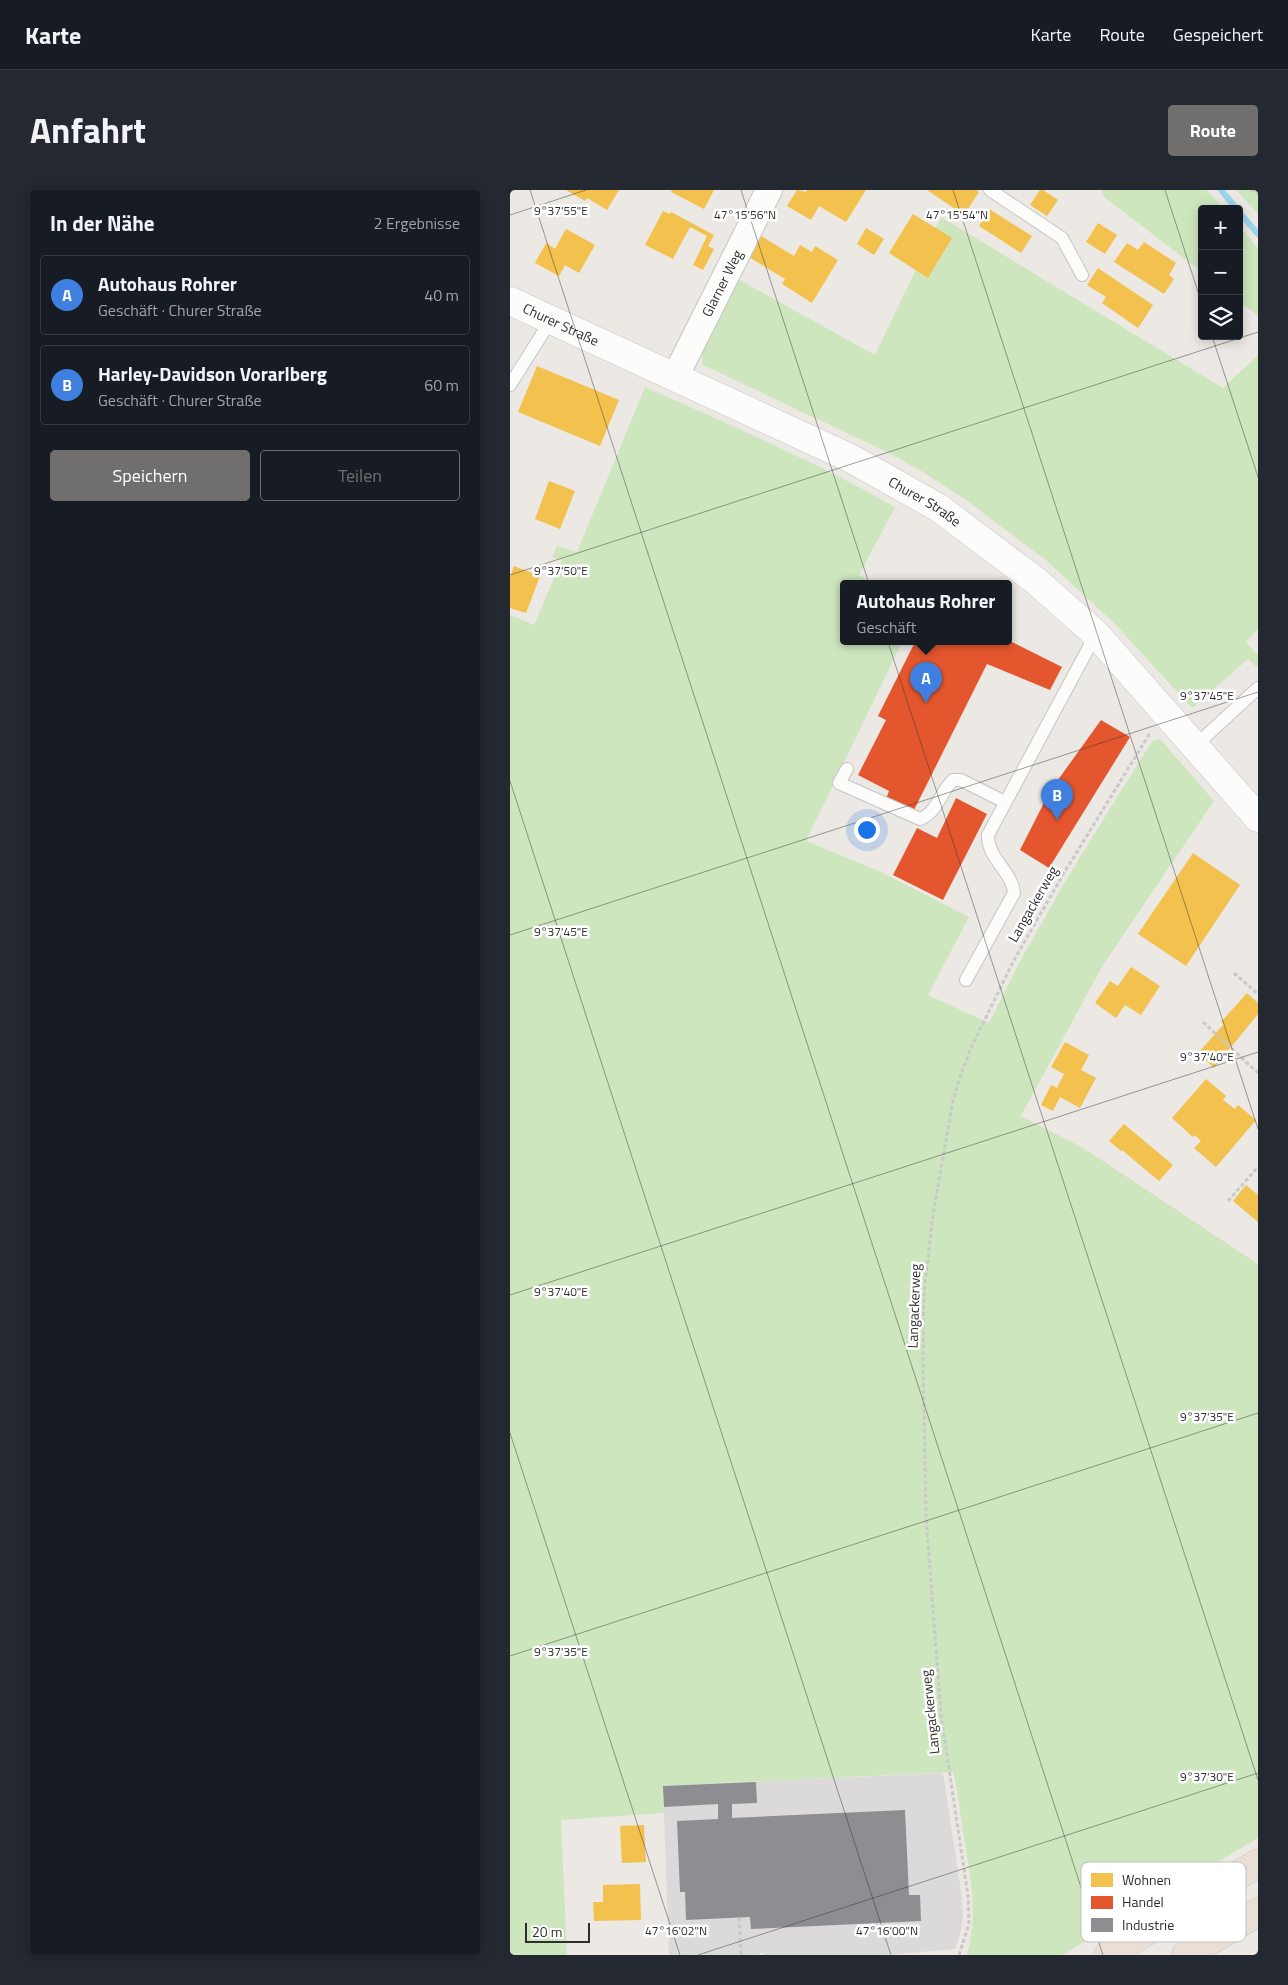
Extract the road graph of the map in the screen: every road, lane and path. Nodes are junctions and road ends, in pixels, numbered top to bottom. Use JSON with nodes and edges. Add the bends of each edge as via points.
{"nodes":[{"id":1,"x":769,"y":190,"type":"edge"},
{"id":2,"x":990,"y":190,"type":"edge"},
{"id":3,"x":1251,"y":190,"type":"edge"},
{"id":4,"x":1258,"y":194,"type":"edge"},
{"id":5,"x":1082,"y":275,"type":"dead end"},
{"id":6,"x":510,"y":301,"type":"edge"},
{"id":7,"x":551,"y":320,"type":"junction"},
{"id":8,"x":676,"y":377,"type":"junction"},
{"id":9,"x":510,"y":385,"type":"edge"},
{"id":10,"x":1096,"y":634,"type":"junction"},
{"id":11,"x":1258,"y":688,"type":"edge"},
{"id":12,"x":1166,"y":712,"type":"junction"},
{"id":13,"x":1194,"y":746,"type":"junction"},
{"id":14,"x":847,"y":769,"type":"dead end"},
{"id":15,"x":1005,"y":802,"type":"junction"},
{"id":16,"x":1258,"y":818,"type":"edge"},
{"id":17,"x":1234,"y":974,"type":"dead end"},
{"id":18,"x":966,"y":980,"type":"dead end"},
{"id":19,"x":1258,"y":994,"type":"edge"},
{"id":20,"x":1203,"y":1022,"type":"dead end"},
{"id":21,"x":1258,"y":1074,"type":"edge"},
{"id":22,"x":1258,"y":1167,"type":"edge"},
{"id":23,"x":1228,"y":1201,"type":"dead end"},
{"id":24,"x":1258,"y":1863,"type":"edge"},
{"id":25,"x":1246,"y":1870,"type":"edge"},
{"id":26,"x":1258,"y":1912,"type":"edge"},
{"id":27,"x":739,"y":1918,"type":"dead end"},
{"id":28,"x":1246,"y":1919,"type":"edge"},
{"id":29,"x":1129,"y":1942,"type":"edge"},
{"id":30,"x":1208,"y":1942,"type":"edge"},
{"id":31,"x":741,"y":1955,"type":"edge"},
{"id":32,"x":959,"y":1955,"type":"edge"},
{"id":33,"x":1108,"y":1955,"type":"edge"},
{"id":34,"x":1186,"y":1955,"type":"edge"}],
"edges":[{"from":1,"to":8,"type":"street","name":"Glarner Weg"},
{"from":2,"to":5,"type":"lane","via":[[1062,238]]},
{"from":3,"to":4,"type":"path"},
{"from":6,"to":7,"type":"main road","name":"Churer Straße"},
{"from":7,"to":8,"type":"main road","name":"Churer Straße"},
{"from":7,"to":9,"type":"lane"},
{"from":8,"to":10,"type":"main road","name":"Churer Straße","via":[[850,458],[939,508],[1036,581]]},
{"from":10,"to":12,"type":"main road","name":"Churer Straße"},
{"from":10,"to":15,"type":"lane"},
{"from":11,"to":13,"type":"lane"},
{"from":12,"to":13,"type":"main road","name":"Churer Straße"},
{"from":12,"to":32,"type":"path","name":"Langackerweg","via":[[1126,769],[1014,960],[959,1080],[938,1179],[924,1294],[925,1490],[941,1715],[968,1896],[969,1924]]},
{"from":13,"to":16,"type":"main road","name":"Churer Straße"},
{"from":14,"to":15,"type":"lane","via":[[839,783],[920,819],[932,812],[953,780],[961,780]]},
{"from":15,"to":18,"type":"lane","via":[[988,835],[987,845],[1013,884],[1014,893]]},
{"from":17,"to":19,"type":"path"},
{"from":20,"to":21,"type":"path"},
{"from":22,"to":23,"type":"path"},
{"from":24,"to":25,"type":"highway"},
{"from":26,"to":28,"type":"highway"},
{"from":27,"to":31,"type":"path"},
{"from":29,"to":33,"type":"highway"},
{"from":30,"to":34,"type":"highway"}]}
